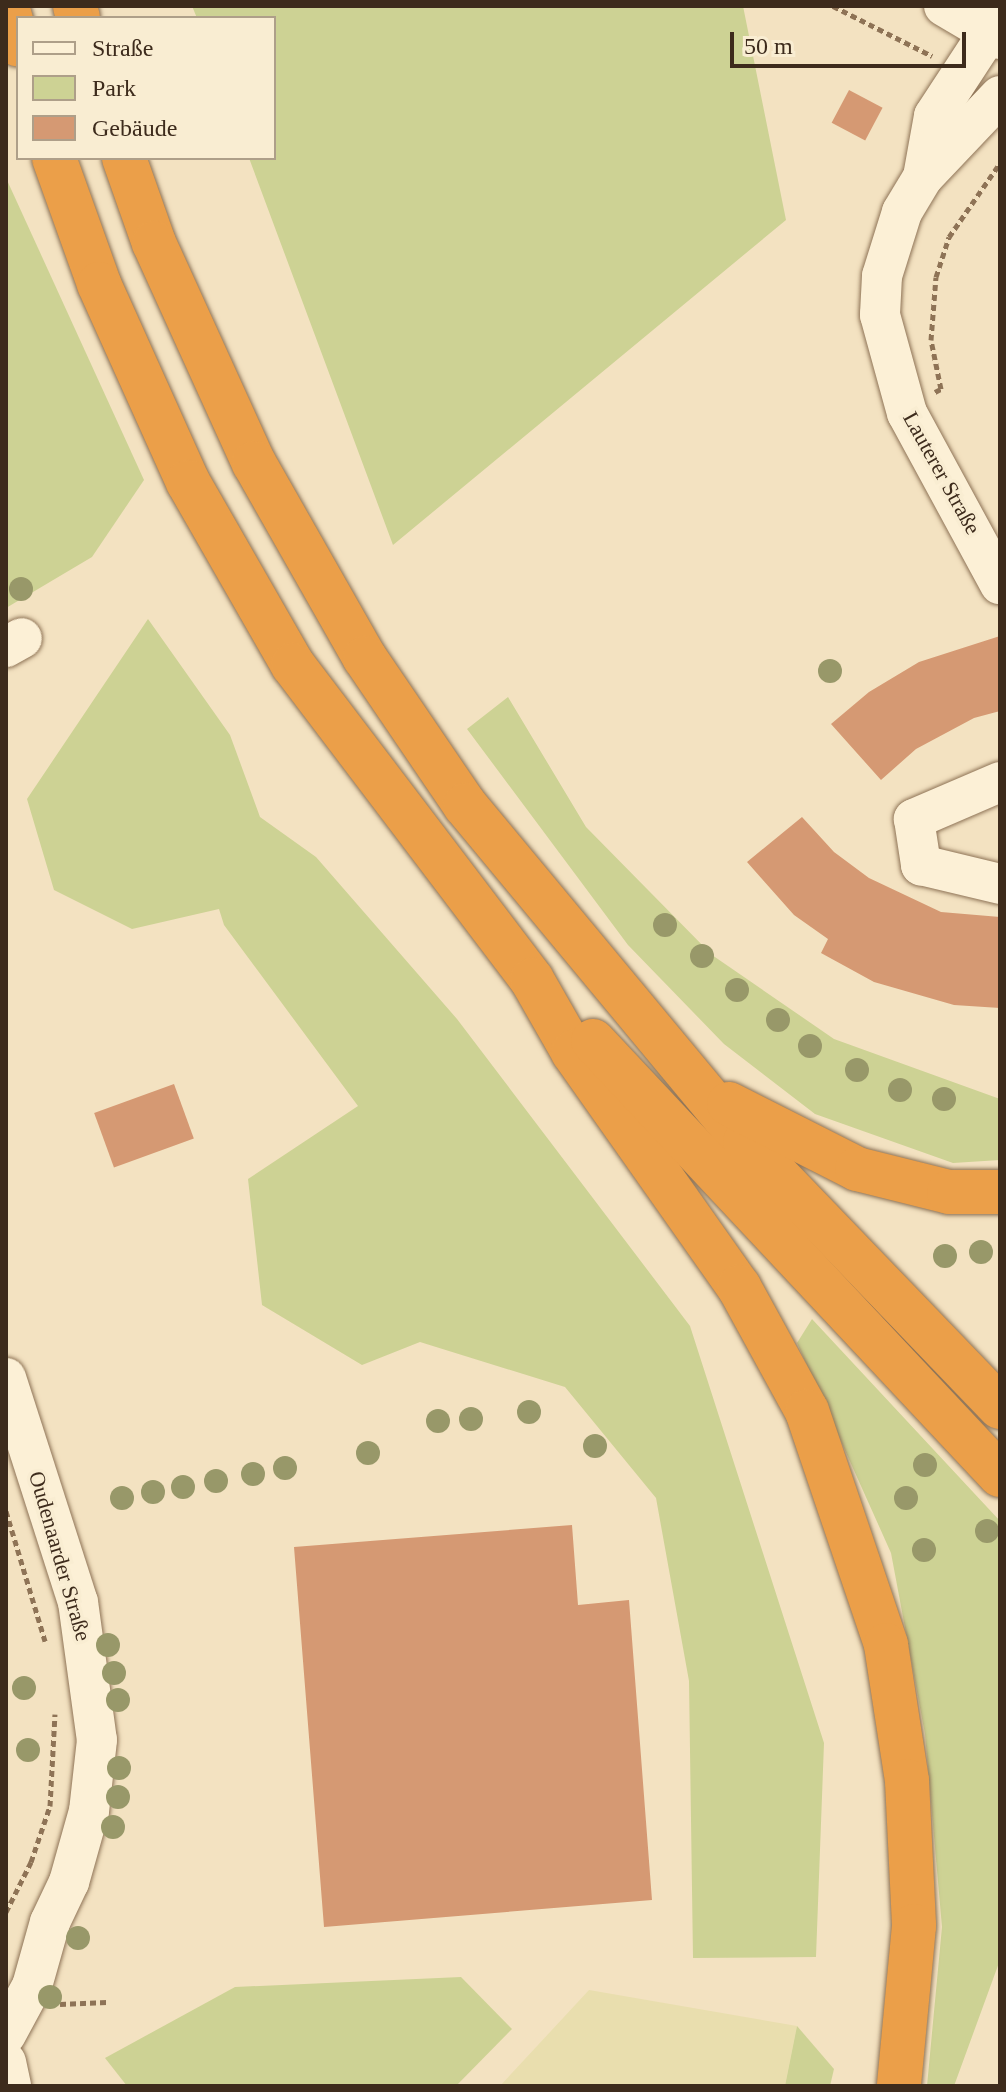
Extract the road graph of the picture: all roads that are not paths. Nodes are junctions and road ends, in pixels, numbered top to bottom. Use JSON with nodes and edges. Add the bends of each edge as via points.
{"nodes":[{"id":1,"x":7,"y":6,"type":"edge"},
{"id":2,"x":944,"y":6,"type":"edge"},
{"id":3,"x":996,"y":29,"type":"edge"},
{"id":4,"x":16,"y":37,"type":"edge"},
{"id":5,"x":1000,"y":96,"type":"edge"},
{"id":6,"x":55,"y":160,"type":"edge"},
{"id":7,"x":125,"y":160,"type":"edge"},
{"id":8,"x":923,"y":177,"type":"junction"},
{"id":9,"x":1000,"y":584,"type":"edge"},
{"id":10,"x":1000,"y":782,"type":"edge"},
{"id":11,"x":1000,"y":884,"type":"edge"},
{"id":12,"x":532,"y":980,"type":"junction"},
{"id":13,"x":684,"y":1072,"type":"junction"},
{"id":14,"x":1000,"y":1192,"type":"edge"},
{"id":15,"x":6,"y":1378,"type":"edge"},
{"id":16,"x":1000,"y":1407,"type":"edge"},
{"id":17,"x":1000,"y":1475,"type":"edge"},
{"id":18,"x":50,"y":1922,"type":"junction"},
{"id":19,"x":6,"y":1973,"type":"edge"},
{"id":20,"x":6,"y":2034,"type":"edge"},
{"id":21,"x":6,"y":2062,"type":"edge"},
{"id":22,"x":11,"y":2086,"type":"edge"},
{"id":23,"x":899,"y":2086,"type":"edge"}],
"edges":[{"from":1,"to":4,"type":"highway"},
{"from":2,"to":3,"type":"street","name":"Lauterer Straße"},
{"from":3,"to":8,"type":"street","name":"Lauterer Straße","via":[[960,72],[934,116]]},
{"from":5,"to":8,"type":"street","name":"Lauterer Straße"},
{"from":6,"to":12,"type":"highway","via":[[99,284],[188,482],[293,665]]},
{"from":7,"to":13,"type":"highway","via":[[154,243],[235,425],[365,658],[465,805]]},
{"from":8,"to":9,"type":"street","name":"Lauterer Straße","via":[[902,212],[882,276],[880,315],[907,413]]},
{"from":10,"to":11,"type":"street","via":[[914,819],[921,865]]},
{"from":12,"to":17,"type":"highway"},
{"from":12,"to":23,"type":"highway","via":[[573,1052],[739,1287],[807,1411],[848,1524],[886,1645],[907,1781],[914,1926]]},
{"from":13,"to":14,"type":"highway","via":[[747,1117],[857,1169],[949,1192]]},
{"from":13,"to":16,"type":"highway"},
{"from":15,"to":18,"type":"street","name":"Oudenaarder Straße","via":[[78,1602],[97,1740],[89,1811],[69,1882]]},
{"from":18,"to":19,"type":"street","name":"Oudenaarder Straße"},
{"from":18,"to":20,"type":"street","name":"Oudenaarder Straße","via":[[32,1986]]},
{"from":21,"to":22,"type":"street"}]}
